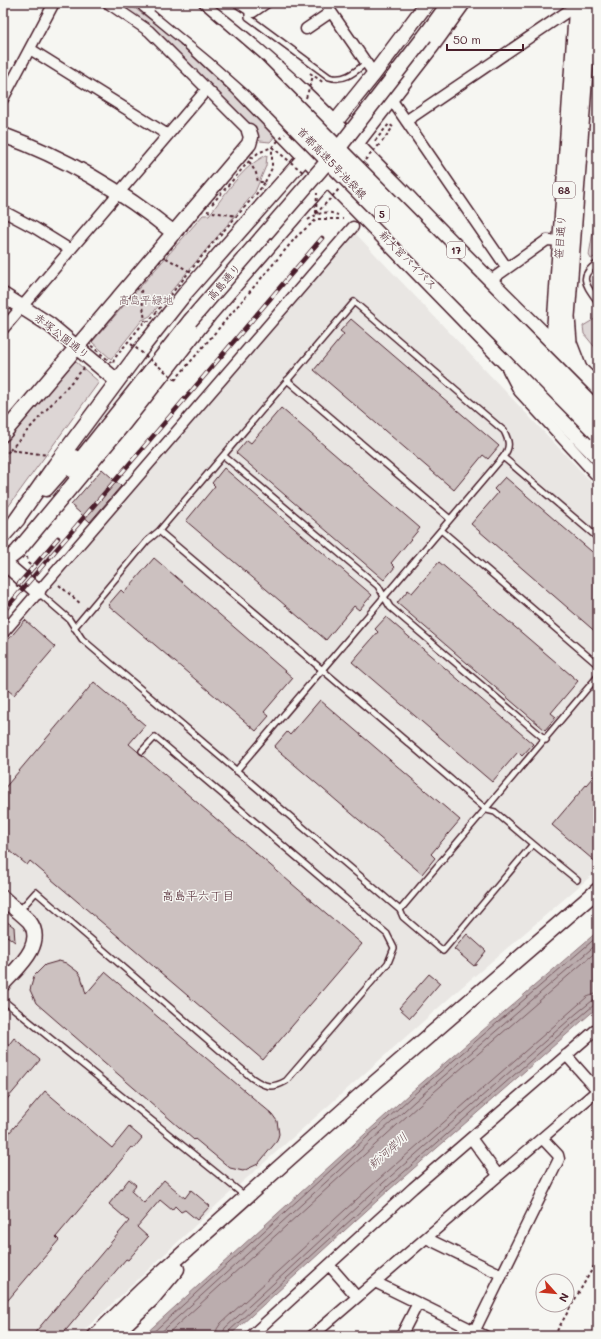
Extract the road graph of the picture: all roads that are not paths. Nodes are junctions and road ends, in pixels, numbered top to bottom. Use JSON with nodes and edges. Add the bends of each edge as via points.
{"nodes":[{"id":1,"x":54,"y":3,"type":"edge"},
{"id":2,"x":108,"y":3,"type":"edge"},
{"id":3,"x":146,"y":3,"type":"edge"},
{"id":4,"x":160,"y":3,"type":"edge"},
{"id":5,"x":181,"y":3,"type":"edge"},
{"id":6,"x":194,"y":3,"type":"edge"},
{"id":7,"x":239,"y":3,"type":"edge"},
{"id":8,"x":266,"y":3,"type":"edge"},
{"id":9,"x":325,"y":3,"type":"edge"},
{"id":10,"x":427,"y":3,"type":"edge"},
{"id":11,"x":440,"y":3,"type":"edge"},
{"id":12,"x":449,"y":3,"type":"edge"},
{"id":13,"x":463,"y":3,"type":"edge"},
{"id":14,"x":581,"y":4,"type":"edge"},
{"id":15,"x":248,"y":9,"type":"junction"},
{"id":16,"x":331,"y":12,"type":"junction"},
{"id":17,"x":306,"y":29,"type":"dead end"},
{"id":18,"x":422,"y":34,"type":"junction"},
{"id":19,"x":30,"y":49,"type":"junction"},
{"id":20,"x":370,"y":68,"type":"junction"},
{"id":21,"x":207,"y":89,"type":"junction"},
{"id":22,"x":391,"y":98,"type":"junction"},
{"id":23,"x":3,"y":99,"type":"edge"},
{"id":24,"x":406,"y":121,"type":"junction"},
{"id":25,"x":334,"y":123,"type":"junction"},
{"id":26,"x":249,"y":131,"type":"joint"},
{"id":27,"x":3,"y":135,"type":"edge"},
{"id":28,"x":168,"y":135,"type":"junction"},
{"id":29,"x":355,"y":145,"type":"junction"},
{"id":30,"x":306,"y":155,"type":"junction"},
{"id":31,"x":328,"y":178,"type":"junction"},
{"id":32,"x":118,"y":192,"type":"junction"},
{"id":33,"x":3,"y":211,"type":"edge"},
{"id":34,"x":353,"y":227,"type":"dead end"},
{"id":35,"x":174,"y":233,"type":"junction"},
{"id":36,"x":560,"y":242,"type":"junction"},
{"id":37,"x":69,"y":249,"type":"junction"},
{"id":38,"x":598,"y":262,"type":"edge"},
{"id":39,"x":507,"y":268,"type":"junction"},
{"id":40,"x":488,"y":282,"type":"junction"},
{"id":41,"x":3,"y":295,"type":"edge"},
{"id":42,"x":598,"y":302,"type":"edge"},
{"id":43,"x":22,"y":306,"type":"junction"},
{"id":44,"x":188,"y":319,"type":"junction"},
{"id":45,"x":3,"y":329,"type":"edge"},
{"id":46,"x":83,"y":345,"type":"junction"},
{"id":47,"x":553,"y":346,"type":"junction"},
{"id":48,"x":499,"y":354,"type":"junction"},
{"id":49,"x":582,"y":374,"type":"junction"},
{"id":50,"x":287,"y":380,"type":"junction"},
{"id":51,"x":117,"y":381,"type":"junction"},
{"id":52,"x":598,"y":390,"type":"edge"},
{"id":53,"x":598,"y":413,"type":"edge"},
{"id":54,"x":564,"y":421,"type":"junction"},
{"id":55,"x":598,"y":432,"type":"edge"},
{"id":56,"x":3,"y":434,"type":"edge"},
{"id":57,"x":598,"y":455,"type":"edge"},
{"id":58,"x":224,"y":456,"type":"junction"},
{"id":59,"x":503,"y":457,"type":"junction"},
{"id":60,"x":598,"y":477,"type":"edge"},
{"id":61,"x":450,"y":519,"type":"junction"},
{"id":62,"x":441,"y":530,"type":"junction"},
{"id":63,"x":7,"y":531,"type":"edge"},
{"id":64,"x":159,"y":531,"type":"junction"},
{"id":65,"x":598,"y":538,"type":"edge"},
{"id":66,"x":3,"y":563,"type":"edge"},
{"id":67,"x":38,"y":592,"type":"junction"},
{"id":68,"x":384,"y":597,"type":"junction"},
{"id":69,"x":74,"y":628,"type":"junction"},
{"id":70,"x":3,"y":633,"type":"edge"},
{"id":71,"x":598,"y":666,"type":"edge"},
{"id":72,"x":323,"y":669,"type":"junction"},
{"id":73,"x":598,"y":676,"type":"edge"},
{"id":74,"x":546,"y":740,"type":"junction"},
{"id":75,"x":142,"y":751,"type":"dead end"},
{"id":76,"x":236,"y":770,"type":"junction"},
{"id":77,"x":487,"y":810,"type":"junction"},
{"id":78,"x":533,"y":844,"type":"junction"},
{"id":79,"x":577,"y":880,"type":"dead end"},
{"id":80,"x":598,"y":890,"type":"edge"},
{"id":81,"x":3,"y":898,"type":"edge"},
{"id":82,"x":400,"y":910,"type":"junction"},
{"id":83,"x":18,"y":911,"type":"junction"},
{"id":84,"x":3,"y":984,"type":"edge"},
{"id":85,"x":3,"y":1000,"type":"edge"},
{"id":86,"x":598,"y":1028,"type":"edge"},
{"id":87,"x":566,"y":1055,"type":"junction"},
{"id":88,"x":598,"y":1090,"type":"edge"},
{"id":89,"x":471,"y":1138,"type":"junction"},
{"id":90,"x":542,"y":1138,"type":"junction"},
{"id":91,"x":498,"y":1175,"type":"junction"},
{"id":92,"x":247,"y":1197,"type":"junction"},
{"id":93,"x":426,"y":1238,"type":"junction"},
{"id":94,"x":201,"y":1239,"type":"junction"},
{"id":95,"x":329,"y":1265,"type":"junction"},
{"id":96,"x":502,"y":1275,"type":"junction"},
{"id":97,"x":375,"y":1282,"type":"junction"},
{"id":98,"x":357,"y":1297,"type":"junction"},
{"id":99,"x":418,"y":1303,"type":"junction"},
{"id":100,"x":473,"y":1334,"type":"edge"},
{"id":101,"x":95,"y":1336,"type":"edge"},
{"id":102,"x":113,"y":1336,"type":"edge"},
{"id":103,"x":251,"y":1336,"type":"edge"},
{"id":104,"x":312,"y":1336,"type":"edge"},
{"id":105,"x":402,"y":1336,"type":"edge"},
{"id":106,"x":485,"y":1336,"type":"edge"}],
"edges":[{"from":1,"to":19,"type":"street"},
{"from":2,"to":21,"type":"street","via":[[149,31]]},
{"from":3,"to":30,"type":"highway","name":"新大宮バイパス","via":[[211,58]]},
{"from":4,"to":55,"type":"highway","name":"首都高速5号池袋線","number":"5","bridge":true,"via":[[254,84]]},
{"from":5,"to":53,"type":"highway","name":"首都高速5号池袋線","number":"5","bridge":true,"via":[[253,65]]},
{"from":6,"to":25,"type":"highway","number":"17","via":[[267,61]]},
{"from":7,"to":15,"type":"street"},
{"from":8,"to":15,"type":"street","via":[[253,12]]},
{"from":9,"to":16,"type":"street"},
{"from":10,"to":20,"type":"main road"},
{"from":11,"to":18,"type":"main road","name":"高島通り"},
{"from":12,"to":18,"type":"main road","name":"高島通り"},
{"from":13,"to":22,"type":"main road"},
{"from":14,"to":24,"type":"street"},
{"from":14,"to":36,"type":"main road","name":"笹目通り","number":"68"},
{"from":14,"to":49,"type":"main road","name":"笹目通り","number":"68","via":[[567,317],[570,348]]},
{"from":15,"to":20,"type":"lane","via":[[248,17],[329,77],[344,78]]},
{"from":16,"to":17,"type":"street"},
{"from":16,"to":20,"type":"street"},
{"from":18,"to":44,"type":"main road","name":"高島通り","bridge":true},
{"from":19,"to":23,"type":"street"},
{"from":19,"to":28,"type":"street"},
{"from":20,"to":25,"type":"main road"},
{"from":21,"to":26,"type":"street"},
{"from":21,"to":28,"type":"street"},
{"from":22,"to":24,"type":"street"},
{"from":22,"to":29,"type":"main road"},
{"from":24,"to":39,"type":"street"},
{"from":25,"to":29,"type":"highway","number":"17"},
{"from":25,"to":30,"type":"main road"},
{"from":26,"to":35,"type":"main road","via":[[252,137],[249,144]]},
{"from":27,"to":32,"type":"main road","via":[[71,164]]},
{"from":28,"to":32,"type":"street"},
{"from":29,"to":31,"type":"main road"},
{"from":29,"to":40,"type":"highway","number":"17"},
{"from":30,"to":31,"type":"highway","name":"新大宮バイパス"},
{"from":30,"to":51,"type":"main road","via":[[187,292]]},
{"from":31,"to":48,"type":"highway","name":"新大宮バイパス"},
{"from":31,"to":66,"type":"main road","via":[[209,315],[125,422],[17,552]]},
{"from":32,"to":35,"type":"main road"},
{"from":32,"to":37,"type":"street"},
{"from":33,"to":37,"type":"street"},
{"from":34,"to":67,"type":"street"},
{"from":35,"to":46,"type":"main road"},
{"from":36,"to":39,"type":"street","via":[[547,240]]},
{"from":36,"to":47,"type":"main road","name":"笹目通り","number":"68"},
{"from":37,"to":43,"type":"street"},
{"from":38,"to":42,"type":"lane","via":[[589,268],[585,281]]},
{"from":39,"to":40,"type":"street"},
{"from":40,"to":47,"type":"highway","number":"17"},
{"from":41,"to":43,"type":"main road","name":"赤塚公園通り"},
{"from":43,"to":45,"type":"street"},
{"from":43,"to":46,"type":"main road","name":"赤塚公園通り"},
{"from":44,"to":63,"type":"main road","name":"高島通り","via":[[63,472]]},
{"from":44,"to":66,"type":"main road","name":"高島通り","via":[[10,546]]},
{"from":46,"to":51,"type":"main road","name":"赤塚公園通り"},
{"from":46,"to":56,"type":"main road"},
{"from":47,"to":49,"type":"highway","number":"17"},
{"from":47,"to":54,"type":"main road","name":"笹目通り","number":"68","via":[[552,377],[555,398]]},
{"from":48,"to":54,"type":"highway","name":"新大宮バイパス"},
{"from":48,"to":60,"type":"street","via":[[519,391]]},
{"from":49,"to":52,"type":"highway","number":"17"},
{"from":50,"to":58,"type":"lane"},
{"from":50,"to":59,"type":"lane","via":[[354,302],[504,431],[509,445]]},
{"from":50,"to":61,"type":"lane"},
{"from":51,"to":63,"type":"main road"},
{"from":54,"to":57,"type":"highway","name":"新大宮バイパス"},
{"from":58,"to":64,"type":"lane"},
{"from":58,"to":68,"type":"lane","via":[[378,586]]},
{"from":59,"to":61,"type":"lane"},
{"from":59,"to":65,"type":"lane"},
{"from":61,"to":62,"type":"lane"},
{"from":62,"to":68,"type":"lane"},
{"from":62,"to":71,"type":"lane"},
{"from":64,"to":69,"type":"lane","via":[[147,541]]},
{"from":64,"to":72,"type":"lane"},
{"from":66,"to":67,"type":"main road"},
{"from":67,"to":69,"type":"lane","via":[[69,619]]},
{"from":67,"to":70,"type":"street"},
{"from":68,"to":72,"type":"lane"},
{"from":68,"to":74,"type":"lane","via":[[390,607]]},
{"from":69,"to":76,"type":"lane","via":[[82,639]]},
{"from":72,"to":76,"type":"lane"},
{"from":72,"to":77,"type":"lane"},
{"from":73,"to":74,"type":"lane"},
{"from":74,"to":77,"type":"lane"},
{"from":75,"to":83,"type":"lane","via":[[155,737],[387,934],[394,948],[388,963],[286,1081],[268,1087],[252,1078],[36,892]]},
{"from":76,"to":82,"type":"lane"},
{"from":77,"to":78,"type":"lane","via":[[495,812]]},
{"from":77,"to":82,"type":"lane"},
{"from":78,"to":79,"type":"lane"},
{"from":78,"to":82,"type":"lane","via":[[443,951],[403,917]]},
{"from":80,"to":92,"type":"main road","via":[[357,1098]]},
{"from":81,"to":83,"type":"main road"},
{"from":83,"to":84,"type":"main road","via":[[33,927],[34,944]]},
{"from":85,"to":92,"type":"lane"},
{"from":86,"to":87,"type":"street"},
{"from":87,"to":88,"type":"street"},
{"from":87,"to":89,"type":"street"},
{"from":88,"to":90,"type":"street"},
{"from":89,"to":91,"type":"street"},
{"from":89,"to":95,"type":"street"},
{"from":90,"to":91,"type":"street"},
{"from":90,"to":96,"type":"street","via":[[559,1159]]},
{"from":91,"to":93,"type":"street"},
{"from":92,"to":94,"type":"main road"},
{"from":93,"to":96,"type":"street"},
{"from":93,"to":97,"type":"street"},
{"from":94,"to":101,"type":"main road","via":[[142,1290]]},
{"from":94,"to":102,"type":"main road","via":[[151,1300]]},
{"from":95,"to":98,"type":"street"},
{"from":95,"to":103,"type":"street"},
{"from":96,"to":100,"type":"street"},
{"from":97,"to":98,"type":"street"},
{"from":97,"to":99,"type":"street"},
{"from":98,"to":104,"type":"street"},
{"from":99,"to":100,"type":"street"},
{"from":99,"to":105,"type":"street"},
{"from":100,"to":106,"type":"street"}]}
